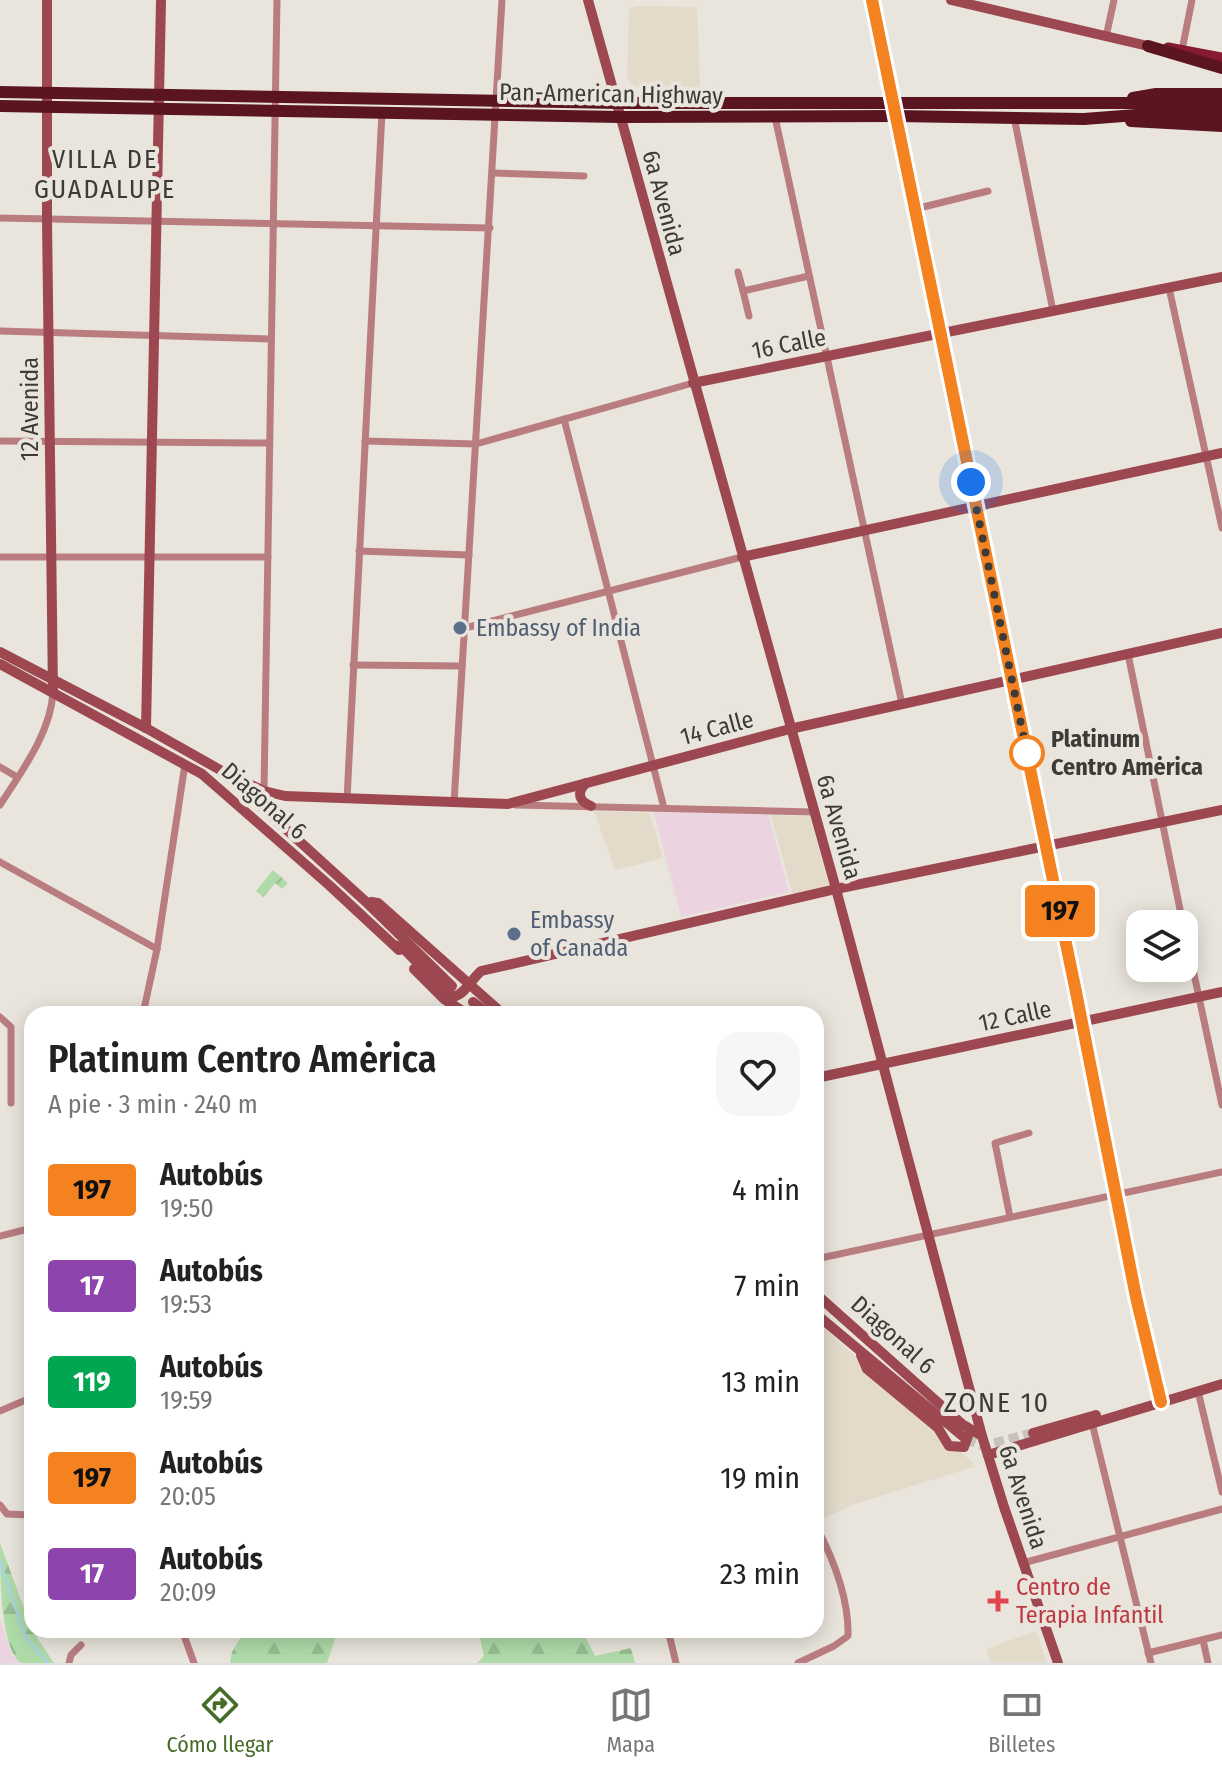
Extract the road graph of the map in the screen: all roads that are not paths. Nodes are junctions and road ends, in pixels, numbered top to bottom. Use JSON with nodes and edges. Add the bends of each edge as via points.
{"nodes":[{"id":1,"x":47,"y":0,"type":"edge"},
{"id":2,"x":161,"y":0,"type":"edge"},
{"id":3,"x":277,"y":0,"type":"edge"},
{"id":4,"x":502,"y":0,"type":"edge"},
{"id":5,"x":588,"y":0,"type":"edge"},
{"id":6,"x":872,"y":0,"type":"edge"},
{"id":7,"x":951,"y":0,"type":"edge"},
{"id":8,"x":1114,"y":0,"type":"edge"},
{"id":9,"x":1192,"y":0,"type":"edge"},
{"id":10,"x":1106,"y":37,"type":"junction"},
{"id":11,"x":1148,"y":46,"type":"junction"},
{"id":12,"x":1182,"y":50,"type":"junction"},
{"id":13,"x":1222,"y":58,"type":"edge"},
{"id":14,"x":1222,"y":68,"type":"edge"},
{"id":15,"x":0,"y":92,"type":"edge"},
{"id":16,"x":1222,"y":94,"type":"edge"},
{"id":17,"x":47,"y":100,"type":"junction"},
{"id":18,"x":893,"y":101,"type":"junction"},
{"id":19,"x":158,"y":102,"type":"junction"},
{"id":20,"x":1122,"y":102,"type":"junction"},
{"id":21,"x":1222,"y":103,"type":"edge"},
{"id":22,"x":276,"y":104,"type":"junction"},
{"id":23,"x":0,"y":106,"type":"edge"},
{"id":24,"x":497,"y":108,"type":"junction"},
{"id":25,"x":618,"y":110,"type":"junction"},
{"id":26,"x":382,"y":112,"type":"junction"},
{"id":27,"x":1222,"y":114,"type":"edge"},
{"id":28,"x":896,"y":116,"type":"junction"},
{"id":29,"x":1014,"y":116,"type":"junction"},
{"id":30,"x":775,"y":117,"type":"junction"},
{"id":31,"x":1084,"y":119,"type":"junction"},
{"id":32,"x":1222,"y":126,"type":"edge"},
{"id":33,"x":493,"y":173,"type":"junction"},
{"id":34,"x":584,"y":176,"type":"dead end"},
{"id":35,"x":988,"y":191,"type":"dead end"},
{"id":36,"x":915,"y":209,"type":"junction"},
{"id":37,"x":0,"y":218,"type":"edge"},
{"id":38,"x":47,"y":220,"type":"junction"},
{"id":39,"x":158,"y":221,"type":"junction"},
{"id":40,"x":272,"y":225,"type":"junction"},
{"id":41,"x":376,"y":225,"type":"junction"},
{"id":42,"x":490,"y":228,"type":"junction"},
{"id":43,"x":738,"y":272,"type":"dead end"},
{"id":44,"x":809,"y":276,"type":"junction"},
{"id":45,"x":1222,"y":277,"type":"edge"},
{"id":46,"x":1169,"y":288,"type":"junction"},
{"id":47,"x":743,"y":291,"type":"junction"},
{"id":48,"x":1053,"y":311,"type":"junction"},
{"id":49,"x":749,"y":316,"type":"dead end"},
{"id":50,"x":0,"y":331,"type":"edge"},
{"id":51,"x":50,"y":332,"type":"junction"},
{"id":52,"x":941,"y":333,"type":"junction"},
{"id":53,"x":155,"y":337,"type":"junction"},
{"id":54,"x":270,"y":339,"type":"junction"},
{"id":55,"x":827,"y":356,"type":"junction"},
{"id":56,"x":693,"y":383,"type":"junction"},
{"id":57,"x":564,"y":419,"type":"junction"},
{"id":58,"x":0,"y":441,"type":"edge"},
{"id":59,"x":49,"y":441,"type":"junction"},
{"id":60,"x":365,"y":441,"type":"junction"},
{"id":61,"x":153,"y":442,"type":"junction"},
{"id":62,"x":269,"y":443,"type":"junction"},
{"id":63,"x":476,"y":444,"type":"junction"},
{"id":64,"x":1222,"y":453,"type":"edge"},
{"id":65,"x":1207,"y":456,"type":"junction"},
{"id":66,"x":976,"y":506,"type":"junction"},
{"id":67,"x":1222,"y":528,"type":"edge"},
{"id":68,"x":864,"y":529,"type":"junction"},
{"id":69,"x":359,"y":551,"type":"junction"},
{"id":70,"x":469,"y":555,"type":"junction"},
{"id":71,"x":50,"y":556,"type":"junction"},
{"id":72,"x":0,"y":557,"type":"edge"},
{"id":73,"x":149,"y":557,"type":"junction"},
{"id":74,"x":268,"y":557,"type":"junction"},
{"id":75,"x":742,"y":557,"type":"junction"},
{"id":76,"x":609,"y":592,"type":"junction"},
{"id":77,"x":465,"y":628,"type":"junction"},
{"id":78,"x":1222,"y":633,"type":"edge"},
{"id":79,"x":0,"y":652,"type":"edge"},
{"id":80,"x":1128,"y":654,"type":"junction"},
{"id":81,"x":0,"y":664,"type":"edge"},
{"id":82,"x":353,"y":665,"type":"junction"},
{"id":83,"x":462,"y":666,"type":"junction"},
{"id":84,"x":1012,"y":679,"type":"junction"},
{"id":85,"x":52,"y":680,"type":"junction"},
{"id":86,"x":53,"y":692,"type":"junction"},
{"id":87,"x":902,"y":704,"type":"junction"},
{"id":88,"x":146,"y":728,"type":"junction"},
{"id":89,"x":790,"y":729,"type":"junction"},
{"id":90,"x":185,"y":764,"type":"junction"},
{"id":91,"x":652,"y":766,"type":"junction"},
{"id":92,"x":0,"y":767,"type":"edge"},
{"id":93,"x":222,"y":771,"type":"junction"},
{"id":94,"x":17,"y":777,"type":"junction"},
{"id":95,"x":586,"y":783,"type":"junction"},
{"id":96,"x":264,"y":791,"type":"junction"},
{"id":97,"x":347,"y":799,"type":"junction"},
{"id":98,"x":542,"y":801,"type":"junction"},
{"id":99,"x":454,"y":803,"type":"junction"},
{"id":100,"x":0,"y":805,"type":"edge"},
{"id":101,"x":591,"y":806,"type":"junction"},
{"id":102,"x":664,"y":808,"type":"junction"},
{"id":103,"x":1222,"y":810,"type":"edge"},
{"id":104,"x":814,"y":812,"type":"junction"},
{"id":105,"x":1161,"y":822,"type":"junction"},
{"id":106,"x":1046,"y":846,"type":"junction"},
{"id":107,"x":0,"y":862,"type":"edge"},
{"id":108,"x":836,"y":889,"type":"junction"},
{"id":109,"x":365,"y":901,"type":"junction"},
{"id":110,"x":1181,"y":910,"type":"edge"},
{"id":111,"x":394,"y":945,"type":"junction"},
{"id":112,"x":157,"y":949,"type":"junction"},
{"id":113,"x":481,"y":971,"type":"junction"},
{"id":114,"x":1196,"y":982,"type":"edge"},
{"id":115,"x":467,"y":983,"type":"junction"},
{"id":116,"x":452,"y":986,"type":"dead end"},
{"id":117,"x":1222,"y":992,"type":"edge"},
{"id":118,"x":475,"y":996,"type":"junction"},
{"id":119,"x":1199,"y":997,"type":"junction"},
{"id":120,"x":145,"y":1006,"type":"edge"},
{"id":121,"x":456,"y":1006,"type":"edge"},
{"id":122,"x":483,"y":1006,"type":"edge"},
{"id":123,"x":491,"y":1006,"type":"edge"},
{"id":124,"x":0,"y":1017,"type":"edge"},
{"id":125,"x":1082,"y":1022,"type":"junction"},
{"id":126,"x":883,"y":1063,"type":"junction"},
{"id":127,"x":824,"y":1076,"type":"edge"},
{"id":128,"x":11,"y":1103,"type":"dead end"},
{"id":129,"x":1222,"y":1105,"type":"edge"},
{"id":130,"x":1029,"y":1133,"type":"dead end"},
{"id":131,"x":1222,"y":1172,"type":"edge"},
{"id":132,"x":1115,"y":1195,"type":"junction"},
{"id":133,"x":1010,"y":1217,"type":"junction"},
{"id":134,"x":24,"y":1230,"type":"edge"},
{"id":135,"x":929,"y":1235,"type":"junction"},
{"id":136,"x":0,"y":1236,"type":"edge"},
{"id":137,"x":824,"y":1257,"type":"edge"},
{"id":138,"x":824,"y":1301,"type":"edge"},
{"id":139,"x":824,"y":1321,"type":"edge"},
{"id":140,"x":824,"y":1324,"type":"edge"},
{"id":141,"x":828,"y":1324,"type":"junction"},
{"id":142,"x":860,"y":1352,"type":"junction"},
{"id":143,"x":1222,"y":1384,"type":"edge"},
{"id":144,"x":1198,"y":1391,"type":"junction"},
{"id":145,"x":24,"y":1401,"type":"edge"},
{"id":146,"x":1161,"y":1402,"type":"junction"},
{"id":147,"x":1131,"y":1410,"type":"junction"},
{"id":148,"x":0,"y":1411,"type":"edge"},
{"id":149,"x":1092,"y":1423,"type":"junction"},
{"id":150,"x":962,"y":1424,"type":"junction"},
{"id":151,"x":1033,"y":1433,"type":"tunnel mouth"},
{"id":152,"x":982,"y":1436,"type":"junction"},
{"id":153,"x":966,"y":1439,"type":"tunnel mouth"},
{"id":154,"x":988,"y":1455,"type":"junction"},
{"id":155,"x":1222,"y":1492,"type":"edge"},
{"id":156,"x":0,"y":1505,"type":"edge"},
{"id":157,"x":1222,"y":1509,"type":"edge"},
{"id":158,"x":24,"y":1515,"type":"edge"},
{"id":159,"x":1119,"y":1536,"type":"junction"},
{"id":160,"x":824,"y":1544,"type":"edge"},
{"id":161,"x":1023,"y":1563,"type":"junction"},
{"id":162,"x":1222,"y":1635,"type":"edge"},
{"id":163,"x":185,"y":1638,"type":"edge"},
{"id":164,"x":670,"y":1638,"type":"edge"},
{"id":165,"x":1203,"y":1640,"type":"junction"},
{"id":166,"x":81,"y":1645,"type":"dead end"},
{"id":167,"x":1148,"y":1653,"type":"junction"},
{"id":168,"x":69,"y":1663,"type":"edge"},
{"id":169,"x":194,"y":1663,"type":"edge"},
{"id":170,"x":676,"y":1663,"type":"edge"},
{"id":171,"x":798,"y":1663,"type":"edge"},
{"id":172,"x":1058,"y":1663,"type":"edge"},
{"id":173,"x":1151,"y":1663,"type":"edge"},
{"id":174,"x":1208,"y":1663,"type":"edge"}],
"edges":[{"from":1,"to":17,"type":"street","name":"12 Avenida"},
{"from":2,"to":19,"type":"street"},
{"from":3,"to":22,"type":"street"},
{"from":4,"to":24,"type":"street"},
{"from":5,"to":25,"type":"street","name":"6a Avenida"},
{"from":6,"to":18,"type":"street"},
{"from":7,"to":10,"type":"street"},
{"from":8,"to":10,"type":"street"},
{"from":9,"to":12,"type":"street"},
{"from":10,"to":11,"type":"street"},
{"from":11,"to":12,"type":"main road"},
{"from":11,"to":14,"type":"highway"},
{"from":12,"to":13,"type":"main road"},
{"from":15,"to":17,"type":"highway","name":"Pan-American Highway"},
{"from":16,"to":20,"type":"highway","via":[[1156,94]]},
{"from":17,"to":19,"type":"highway","name":"Pan-American Highway"},
{"from":17,"to":23,"type":"highway","name":"Pan-American Highway"},
{"from":17,"to":38,"type":"street","name":"12 Avenida"},
{"from":18,"to":20,"type":"highway","name":"Pan-American Highway"},
{"from":18,"to":25,"type":"highway","name":"Pan-American Highway"},
{"from":18,"to":28,"type":"street"},
{"from":19,"to":22,"type":"highway","name":"Pan-American Highway"},
{"from":19,"to":39,"type":"street"},
{"from":20,"to":21,"type":"highway","name":"Pan-American Highway"},
{"from":22,"to":24,"type":"highway","name":"Pan-American Highway"},
{"from":22,"to":26,"type":"highway","name":"Pan-American Highway"},
{"from":22,"to":40,"type":"street"},
{"from":24,"to":25,"type":"highway","name":"Pan-American Highway"},
{"from":24,"to":26,"type":"highway","name":"Pan-American Highway"},
{"from":24,"to":33,"type":"street"},
{"from":25,"to":30,"type":"highway","name":"Pan-American Highway"},
{"from":25,"to":56,"type":"street","name":"6a Avenida"},
{"from":26,"to":41,"type":"street"},
{"from":27,"to":31,"type":"highway","name":"Pan-American Highway"},
{"from":28,"to":29,"type":"highway","name":"Pan-American Highway"},
{"from":28,"to":30,"type":"highway","name":"Pan-American Highway"},
{"from":28,"to":36,"type":"street"},
{"from":29,"to":31,"type":"highway","name":"Pan-American Highway"},
{"from":29,"to":48,"type":"street"},
{"from":30,"to":44,"type":"street"},
{"from":31,"to":32,"type":"highway"},
{"from":33,"to":34,"type":"street"},
{"from":33,"to":42,"type":"street"},
{"from":35,"to":36,"type":"street"},
{"from":36,"to":52,"type":"street"},
{"from":37,"to":38,"type":"street"},
{"from":38,"to":39,"type":"street"},
{"from":38,"to":51,"type":"street","name":"12 Avenida"},
{"from":39,"to":40,"type":"street"},
{"from":39,"to":53,"type":"street"},
{"from":40,"to":41,"type":"street"},
{"from":40,"to":54,"type":"street"},
{"from":41,"to":42,"type":"street"},
{"from":41,"to":60,"type":"street"},
{"from":42,"to":63,"type":"street"},
{"from":43,"to":47,"type":"street"},
{"from":44,"to":47,"type":"street"},
{"from":44,"to":55,"type":"street"},
{"from":45,"to":46,"type":"street","name":"16 Calle"},
{"from":46,"to":48,"type":"street","name":"16 Calle"},
{"from":46,"to":65,"type":"street"},
{"from":47,"to":49,"type":"street"},
{"from":48,"to":52,"type":"street","name":"16 Calle"},
{"from":50,"to":51,"type":"street"},
{"from":51,"to":53,"type":"street"},
{"from":51,"to":59,"type":"street","name":"12 Avenida"},
{"from":52,"to":55,"type":"street","name":"16 Calle"},
{"from":52,"to":66,"type":"street"},
{"from":53,"to":54,"type":"street"},
{"from":53,"to":61,"type":"street"},
{"from":54,"to":62,"type":"street"},
{"from":55,"to":56,"type":"street","name":"16 Calle"},
{"from":55,"to":68,"type":"street"},
{"from":56,"to":57,"type":"street","name":"16 Calle"},
{"from":56,"to":75,"type":"street","name":"6a Avenida"},
{"from":57,"to":63,"type":"street","name":"16 Calle"},
{"from":57,"to":76,"type":"street"},
{"from":58,"to":59,"type":"street"},
{"from":59,"to":61,"type":"street"},
{"from":59,"to":71,"type":"street","name":"12 Avenida"},
{"from":60,"to":63,"type":"street","name":"16 Calle"},
{"from":60,"to":69,"type":"street"},
{"from":61,"to":62,"type":"street"},
{"from":61,"to":73,"type":"street"},
{"from":62,"to":74,"type":"street"},
{"from":63,"to":70,"type":"street"},
{"from":64,"to":65,"type":"street"},
{"from":65,"to":66,"type":"street"},
{"from":65,"to":67,"type":"street"},
{"from":66,"to":68,"type":"street"},
{"from":66,"to":84,"type":"street"},
{"from":68,"to":75,"type":"street"},
{"from":68,"to":87,"type":"street"},
{"from":69,"to":70,"type":"street"},
{"from":69,"to":82,"type":"street"},
{"from":70,"to":77,"type":"street"},
{"from":71,"to":72,"type":"street"},
{"from":71,"to":73,"type":"street"},
{"from":71,"to":85,"type":"street","name":"12 Avenida"},
{"from":73,"to":74,"type":"street"},
{"from":73,"to":88,"type":"street"},
{"from":74,"to":96,"type":"street"},
{"from":75,"to":76,"type":"street"},
{"from":75,"to":89,"type":"street","name":"6a Avenida"},
{"from":76,"to":77,"type":"street"},
{"from":76,"to":91,"type":"street"},
{"from":77,"to":83,"type":"street"},
{"from":78,"to":80,"type":"street","name":"14 Calle"},
{"from":79,"to":85,"type":"street","name":"Diagonal 6"},
{"from":80,"to":84,"type":"street","name":"14 Calle"},
{"from":80,"to":105,"type":"street"},
{"from":81,"to":86,"type":"street","name":"Diagonal 6"},
{"from":82,"to":83,"type":"street"},
{"from":82,"to":97,"type":"street"},
{"from":83,"to":99,"type":"street"},
{"from":84,"to":87,"type":"street","name":"14 Calle"},
{"from":84,"to":106,"type":"street"},
{"from":85,"to":86,"type":"street","name":"12 Avenida"},
{"from":85,"to":88,"type":"street","name":"Diagonal 6"},
{"from":86,"to":90,"type":"street","name":"Diagonal 6"},
{"from":86,"to":94,"type":"street","name":"12 Avenida","via":[[48,720]]},
{"from":87,"to":89,"type":"street","name":"14 Calle"},
{"from":88,"to":93,"type":"street","name":"Diagonal 6"},
{"from":89,"to":91,"type":"street","name":"14 Calle"},
{"from":89,"to":104,"type":"street","name":"6a Avenida"},
{"from":90,"to":111,"type":"street","name":"Diagonal 6"},
{"from":90,"to":112,"type":"street"},
{"from":91,"to":95,"type":"street","name":"14 Calle"},
{"from":91,"to":102,"type":"street"},
{"from":92,"to":94,"type":"street"},
{"from":93,"to":96,"type":"street","name":"14 Calle"},
{"from":93,"to":109,"type":"street","name":"Diagonal 6"},
{"from":94,"to":100,"type":"street","name":"12 Avenida"},
{"from":95,"to":98,"type":"street","name":"14 Calle"},
{"from":95,"to":101,"type":"street","via":[[579,797]]},
{"from":96,"to":97,"type":"street","name":"14 Calle"},
{"from":97,"to":99,"type":"street","name":"14 Calle"},
{"from":98,"to":99,"type":"street","name":"14 Calle"},
{"from":98,"to":101,"type":"street"},
{"from":101,"to":102,"type":"street"},
{"from":102,"to":104,"type":"street"},
{"from":103,"to":105,"type":"street"},
{"from":104,"to":108,"type":"street","name":"6a Avenida"},
{"from":105,"to":106,"type":"street"},
{"from":105,"to":110,"type":"street"},
{"from":106,"to":108,"type":"street"},
{"from":106,"to":125,"type":"street"},
{"from":107,"to":112,"type":"street"},
{"from":108,"to":113,"type":"street"},
{"from":108,"to":126,"type":"street","name":"6a Avenida"},
{"from":109,"to":115,"type":"street","name":"Diagonal 6","via":[[378,903]]},
{"from":109,"to":116,"type":"street","name":"Diagonal 6"},
{"from":111,"to":115,"type":"street","via":[[451,996],[462,994]]},
{"from":111,"to":121,"type":"street","name":"Diagonal 6","via":[[431,988]]},
{"from":112,"to":120,"type":"street"},
{"from":113,"to":115,"type":"street"},
{"from":113,"to":118,"type":"street"},
{"from":114,"to":119,"type":"street"},
{"from":115,"to":118,"type":"street","name":"Diagonal 6"},
{"from":117,"to":119,"type":"street","name":"12 Calle"},
{"from":118,"to":122,"type":"street","name":"Diagonal 6"},
{"from":118,"to":123,"type":"street"},
{"from":119,"to":125,"type":"street","name":"12 Calle"},
{"from":119,"to":129,"type":"street"},
{"from":124,"to":128,"type":"street","via":[[11,1027]]},
{"from":125,"to":126,"type":"street","name":"12 Calle"},
{"from":125,"to":132,"type":"street"},
{"from":126,"to":127,"type":"street","name":"12 Calle"},
{"from":126,"to":135,"type":"street","name":"6a Avenida"},
{"from":130,"to":133,"type":"street","via":[[995,1143]]},
{"from":131,"to":132,"type":"street"},
{"from":132,"to":133,"type":"street"},
{"from":132,"to":146,"type":"street"},
{"from":133,"to":135,"type":"street"},
{"from":134,"to":136,"type":"street"},
{"from":135,"to":137,"type":"street"},
{"from":135,"to":152,"type":"street","name":"6a Avenida"},
{"from":138,"to":150,"type":"street","name":"Diagonal 6"},
{"from":139,"to":141,"type":"street","name":"Diagonal 6"},
{"from":140,"to":141,"type":"street"},
{"from":141,"to":142,"type":"street","name":"Diagonal 6"},
{"from":142,"to":150,"type":"street","via":[[867,1369],[938,1428],[949,1446],[967,1443]]},
{"from":142,"to":153,"type":"street"},
{"from":143,"to":144,"type":"street"},
{"from":144,"to":146,"type":"street"},
{"from":144,"to":155,"type":"street"},
{"from":145,"to":148,"type":"street"},
{"from":146,"to":147,"type":"street"},
{"from":147,"to":149,"type":"street"},
{"from":147,"to":151,"type":"street"},
{"from":149,"to":154,"type":"street"},
{"from":149,"to":159,"type":"street"},
{"from":150,"to":152,"type":"street","name":"Diagonal 6"},
{"from":152,"to":154,"type":"street","name":"6a Avenida"},
{"from":154,"to":161,"type":"street","name":"6a Avenida"},
{"from":156,"to":158,"type":"street","via":[[7,1514]]},
{"from":157,"to":159,"type":"street"},
{"from":159,"to":161,"type":"street"},
{"from":159,"to":167,"type":"street"},
{"from":160,"to":171,"type":"street","via":[[849,1615],[848,1636]]},
{"from":161,"to":172,"type":"street","name":"6a Avenida"},
{"from":162,"to":165,"type":"street"},
{"from":163,"to":169,"type":"street"},
{"from":164,"to":170,"type":"street"},
{"from":165,"to":167,"type":"street"},
{"from":165,"to":174,"type":"street"},
{"from":166,"to":168,"type":"street"},
{"from":167,"to":173,"type":"street"}]}
